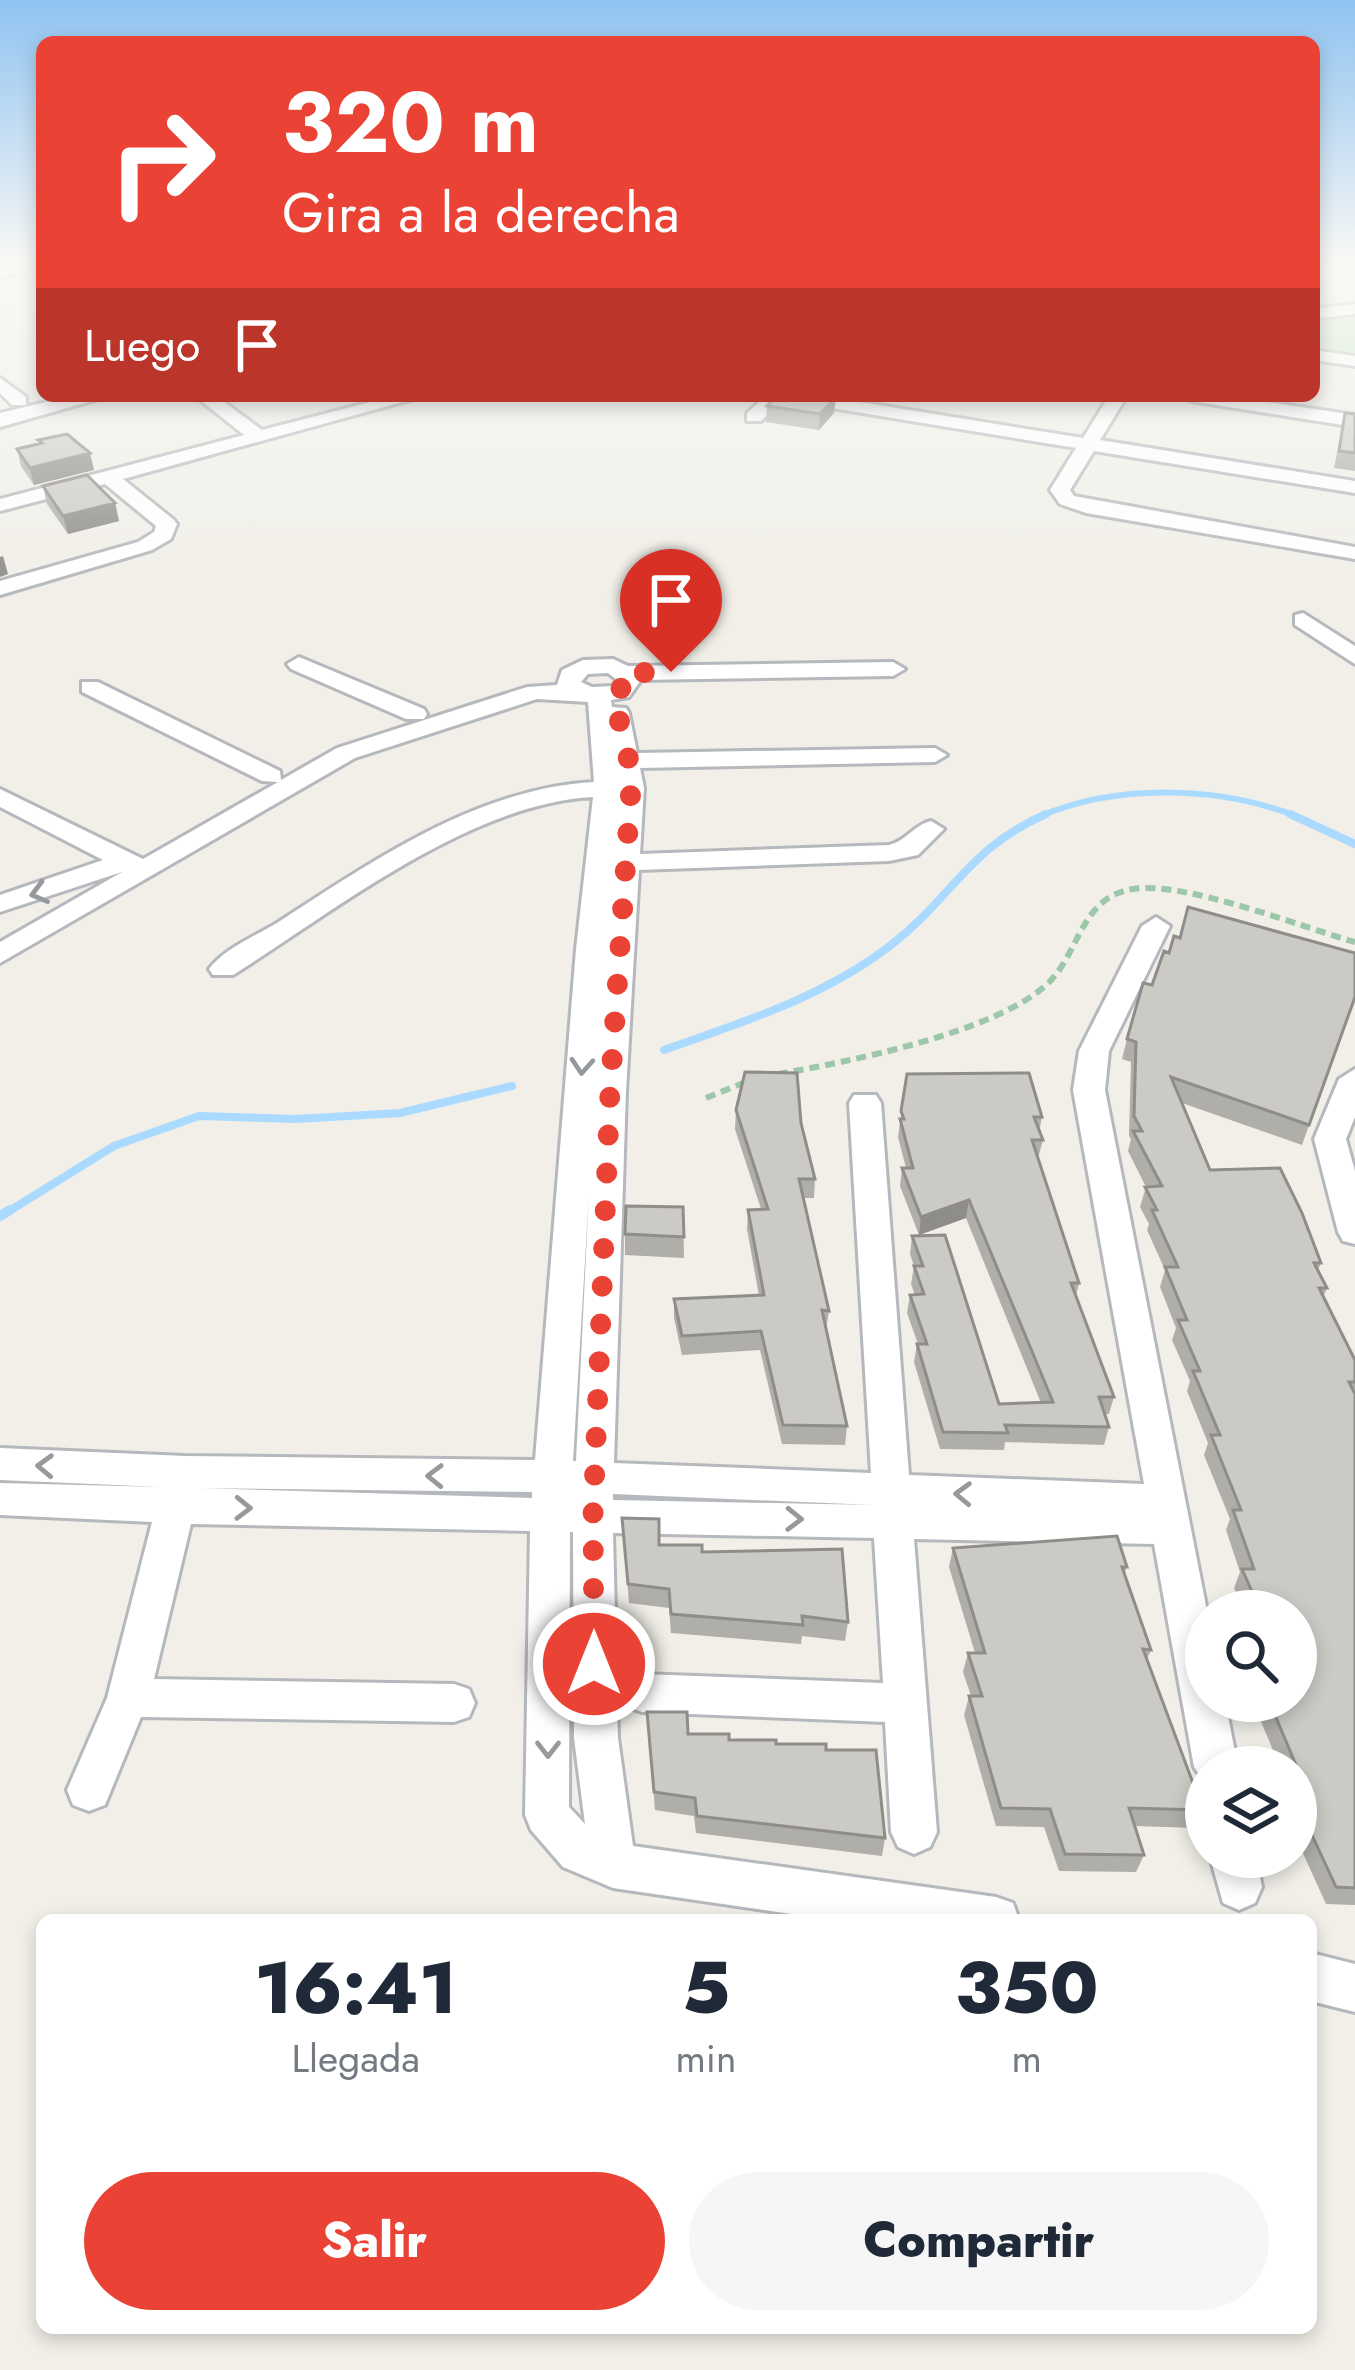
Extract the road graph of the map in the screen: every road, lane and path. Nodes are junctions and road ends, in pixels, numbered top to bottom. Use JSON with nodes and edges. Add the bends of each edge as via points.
{"nodes":[{"id":1,"x":0,"y":383,"type":"edge"},
{"id":2,"x":20,"y":401,"type":"edge"},
{"id":3,"x":74,"y":402,"type":"edge"},
{"id":4,"x":212,"y":402,"type":"edge"},
{"id":5,"x":392,"y":402,"type":"edge"},
{"id":6,"x":770,"y":402,"type":"edge"},
{"id":7,"x":822,"y":402,"type":"edge"},
{"id":8,"x":1114,"y":402,"type":"edge"},
{"id":9,"x":1229,"y":402,"type":"edge"},
{"id":10,"x":754,"y":417,"type":"dead end"},
{"id":11,"x":0,"y":420,"type":"edge"},
{"id":12,"x":1355,"y":422,"type":"edge"},
{"id":13,"x":259,"y":437,"type":"junction"},
{"id":14,"x":1087,"y":448,"type":"junction"},
{"id":15,"x":109,"y":477,"type":"junction"},
{"id":16,"x":1355,"y":487,"type":"edge"},
{"id":17,"x":0,"y":505,"type":"edge"},
{"id":18,"x":1355,"y":553,"type":"edge"},
{"id":19,"x":0,"y":588,"type":"edge"},
{"id":20,"x":1303,"y":620,"type":"dead end"},
{"id":21,"x":1355,"y":657,"type":"edge"},
{"id":22,"x":299,"y":664,"type":"dead end"},
{"id":23,"x":893,"y":668,"type":"dead end"},
{"id":24,"x":598,"y":686,"type":"junction"},
{"id":25,"x":89,"y":687,"type":"dead end"},
{"id":26,"x":416,"y":714,"type":"junction"},
{"id":27,"x":934,"y":755,"type":"dead end"},
{"id":28,"x":618,"y":774,"type":"junction"},
{"id":29,"x":271,"y":776,"type":"junction"},
{"id":30,"x":0,"y":796,"type":"edge"},
{"id":31,"x":931,"y":829,"type":"dead end"},
{"id":32,"x":127,"y":862,"type":"junction"},
{"id":33,"x":613,"y":862,"type":"junction"},
{"id":34,"x":0,"y":904,"type":"edge"},
{"id":35,"x":608,"y":915,"type":"junction"},
{"id":36,"x":1156,"y":926,"type":"dead end"},
{"id":37,"x":1355,"y":942,"type":"edge"},
{"id":38,"x":0,"y":954,"type":"edge"},
{"id":39,"x":223,"y":969,"type":"dead end"},
{"id":40,"x":1355,"y":1079,"type":"edge"},
{"id":41,"x":706,"y":1099,"type":"dead end"},
{"id":42,"x":865,"y":1103,"type":"dead end"},
{"id":43,"x":1355,"y":1232,"type":"edge"},
{"id":44,"x":0,"y":1464,"type":"edge"},
{"id":45,"x":180,"y":1490,"type":"junction"},
{"id":46,"x":551,"y":1496,"type":"junction"},
{"id":47,"x":594,"y":1497,"type":"junction"},
{"id":48,"x":0,"y":1499,"type":"edge"},
{"id":49,"x":892,"y":1506,"type":"junction"},
{"id":50,"x":1167,"y":1515,"type":"junction"},
{"id":51,"x":642,"y":1693,"type":"dead end"},
{"id":52,"x":128,"y":1698,"type":"junction"},
{"id":53,"x":454,"y":1703,"type":"dead end"},
{"id":54,"x":906,"y":1703,"type":"junction"},
{"id":55,"x":1212,"y":1746,"type":"edge"},
{"id":56,"x":89,"y":1790,"type":"dead end"},
{"id":57,"x":914,"y":1832,"type":"dead end"},
{"id":58,"x":613,"y":1866,"type":"junction"},
{"id":59,"x":953,"y":1914,"type":"edge"},
{"id":60,"x":1317,"y":1978,"type":"edge"},
{"id":61,"x":1355,"y":1988,"type":"edge"}],
"edges":[{"from":1,"to":2,"type":"street"},
{"from":3,"to":11,"type":"street"},
{"from":4,"to":13,"type":"street"},
{"from":5,"to":13,"type":"street"},
{"from":6,"to":10,"type":"street"},
{"from":7,"to":14,"type":"street"},
{"from":8,"to":14,"type":"street"},
{"from":9,"to":12,"type":"street"},
{"from":13,"to":15,"type":"street"},
{"from":14,"to":16,"type":"street"},
{"from":14,"to":18,"type":"street","via":[[1060,490],[1066,500]]},
{"from":15,"to":17,"type":"street"},
{"from":15,"to":19,"type":"street","via":[[167,524],[164,535]]},
{"from":20,"to":21,"type":"street"},
{"from":22,"to":26,"type":"street"},
{"from":23,"to":24,"type":"street"},
{"from":24,"to":26,"type":"street","via":[[536,679]]},
{"from":24,"to":28,"type":"street"},
{"from":24,"to":38,"type":"street","via":[[536,692],[346,753]]},
{"from":25,"to":29,"type":"street"},
{"from":26,"to":29,"type":"street","via":[[325,746]]},
{"from":27,"to":28,"type":"street"},
{"from":28,"to":33,"type":"street"},
{"from":28,"to":39,"type":"street","via":[[465,822]]},
{"from":29,"to":32,"type":"street"},
{"from":30,"to":32,"type":"street"},
{"from":31,"to":33,"type":"street","via":[[890,853]]},
{"from":32,"to":34,"type":"street","one_way":true},
{"from":33,"to":35,"type":"street"},
{"from":35,"to":46,"type":"street","one_way":true},
{"from":35,"to":47,"type":"street","via":[[610,1091]]},
{"from":36,"to":50,"type":"street","via":[[1094,1052],[1089,1090]]},
{"from":37,"to":41,"type":"path","via":[[1156,889],[1120,892],[1088,914],[1056,978],[1039,992],[986,1017],[811,1070],[748,1080]]},
{"from":40,"to":43,"type":"street","via":[[1330,1139]]},
{"from":42,"to":49,"type":"street"},
{"from":45,"to":44,"type":"street","one_way":true},
{"from":45,"to":46,"type":"street"},
{"from":45,"to":48,"type":"street"},
{"from":45,"to":52,"type":"street"},
{"from":46,"to":47,"type":"street"},
{"from":46,"to":58,"type":"street","one_way":true,"via":[[547,1815],[579,1851]]},
{"from":47,"to":49,"type":"street"},
{"from":47,"to":58,"type":"street","via":[[596,1738]]},
{"from":49,"to":50,"type":"street"},
{"from":49,"to":54,"type":"street"},
{"from":50,"to":55,"type":"street"},
{"from":51,"to":54,"type":"street"},
{"from":52,"to":53,"type":"street"},
{"from":52,"to":56,"type":"street"},
{"from":54,"to":57,"type":"street"},
{"from":58,"to":59,"type":"street"},
{"from":60,"to":61,"type":"street"}]}
